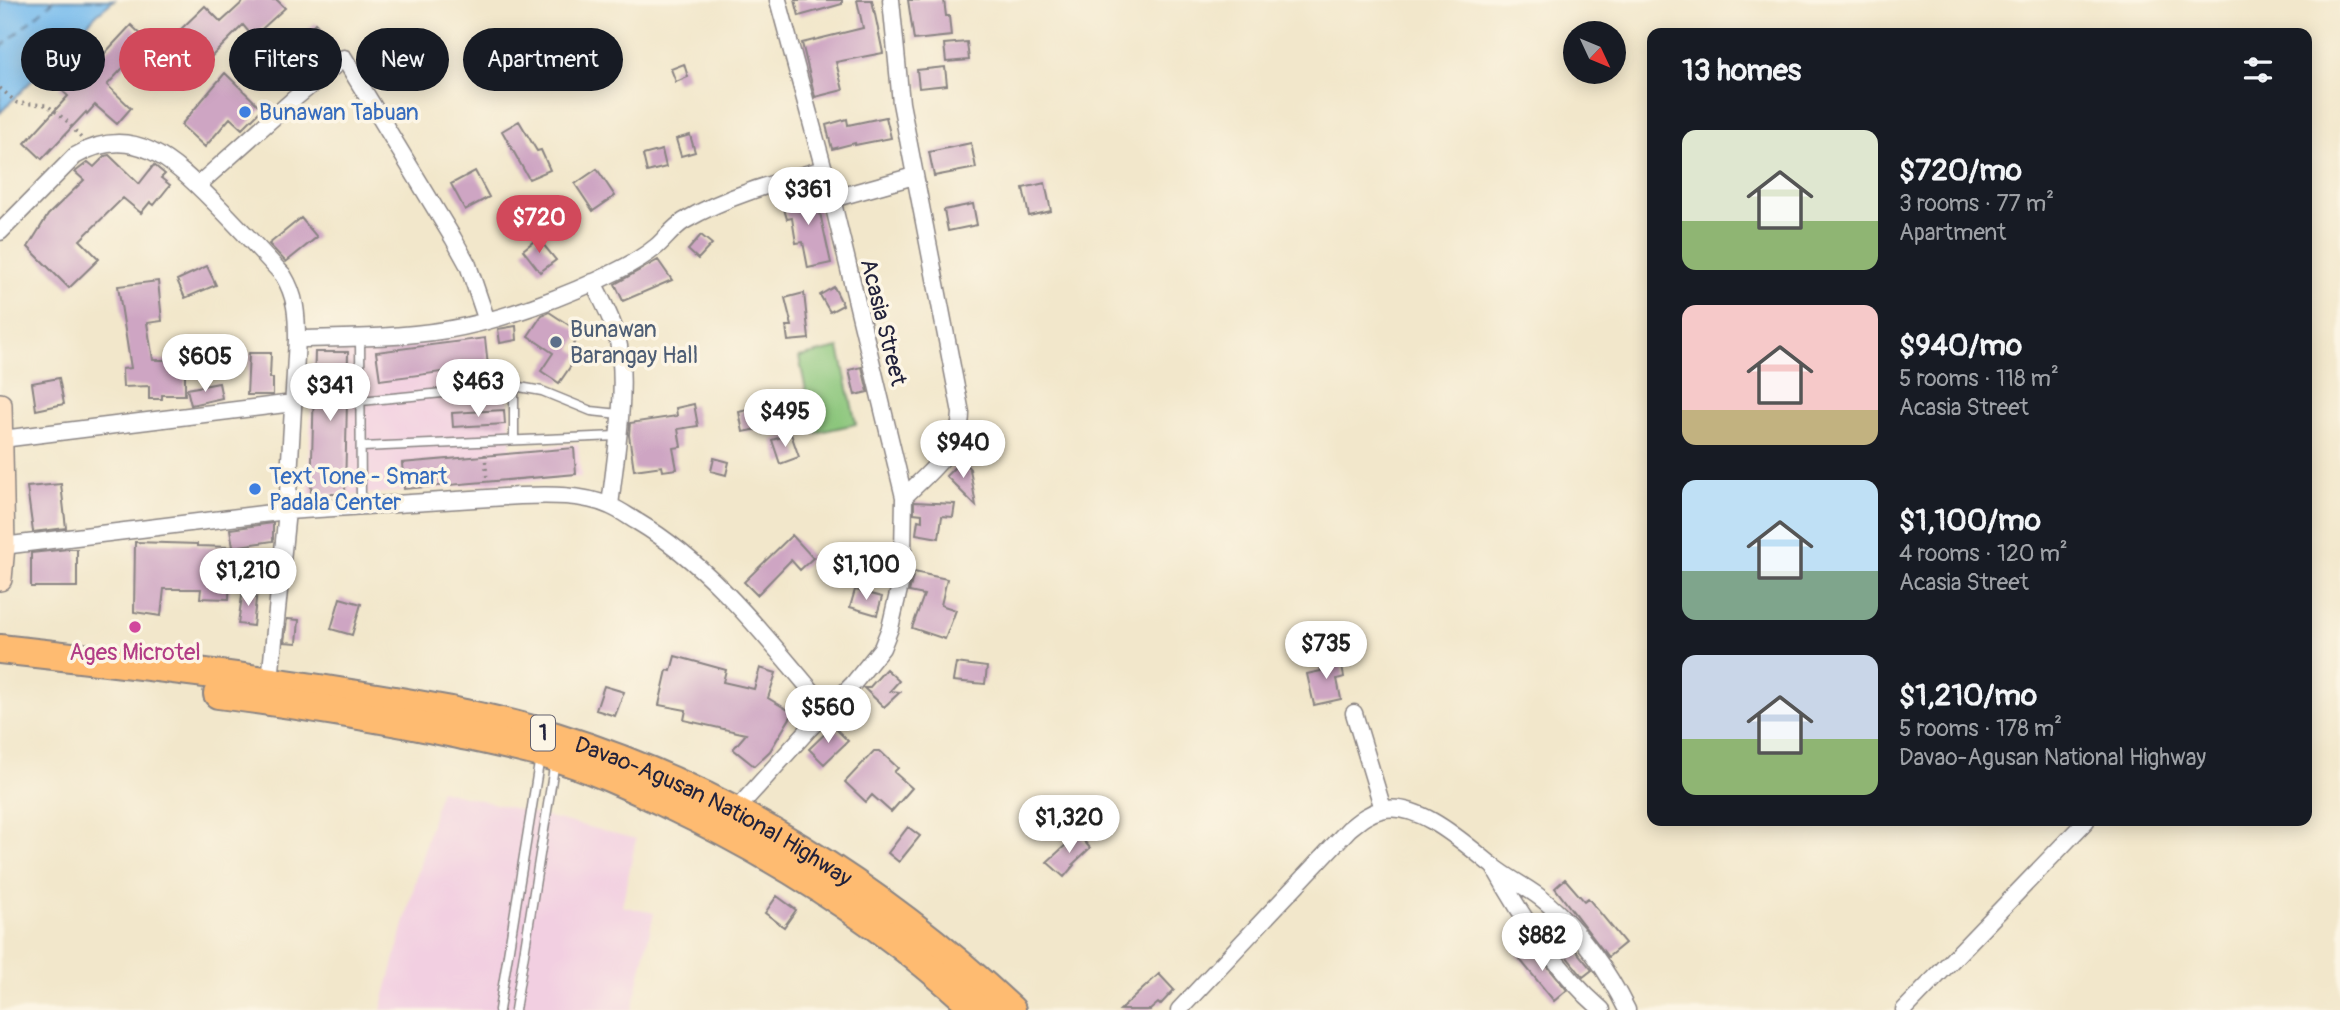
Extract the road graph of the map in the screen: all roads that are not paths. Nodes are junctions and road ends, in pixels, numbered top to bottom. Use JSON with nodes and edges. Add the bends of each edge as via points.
{"nodes":[{"id":1,"x":778,"y":0,"type":"edge"},
{"id":2,"x":891,"y":0,"type":"edge"},
{"id":3,"x":824,"y":169,"type":"junction"},
{"id":4,"x":914,"y":176,"type":"junction"},
{"id":5,"x":198,"y":186,"type":"junction"},
{"id":6,"x":832,"y":199,"type":"junction"},
{"id":7,"x":0,"y":232,"type":"edge"},
{"id":8,"x":593,"y":282,"type":"junction"},
{"id":9,"x":487,"y":321,"type":"junction"},
{"id":10,"x":360,"y":338,"type":"junction"},
{"id":11,"x":297,"y":339,"type":"junction"},
{"id":12,"x":514,"y":386,"type":"junction"},
{"id":13,"x":361,"y":401,"type":"junction"},
{"id":14,"x":293,"y":403,"type":"junction"},
{"id":15,"x":0,"y":405,"type":"edge"},
{"id":16,"x":619,"y":414,"type":"junction"},
{"id":17,"x":617,"y":436,"type":"junction"},
{"id":18,"x":2,"y":439,"type":"junction"},
{"id":19,"x":514,"y":440,"type":"junction"},
{"id":20,"x":362,"y":447,"type":"junction"},
{"id":21,"x":904,"y":497,"type":"junction"},
{"id":22,"x":362,"y":506,"type":"junction"},
{"id":23,"x":610,"y":506,"type":"junction"},
{"id":24,"x":287,"y":511,"type":"junction"},
{"id":25,"x":4,"y":547,"type":"junction"},
{"id":26,"x":0,"y":579,"type":"edge"},
{"id":27,"x":0,"y":649,"type":"edge"},
{"id":28,"x":0,"y":666,"type":"edge"},
{"id":29,"x":96,"y":669,"type":"junction"},
{"id":30,"x":269,"y":690,"type":"junction"},
{"id":31,"x":828,"y":710,"type":"junction"},
{"id":32,"x":1353,"y":713,"type":"dead end"},
{"id":33,"x":550,"y":745,"type":"junction"},
{"id":34,"x":705,"y":809,"type":"junction"},
{"id":35,"x":1382,"y":809,"type":"junction"},
{"id":36,"x":736,"y":811,"type":"junction"},
{"id":37,"x":2081,"y":826,"type":"edge"},
{"id":38,"x":1494,"y":867,"type":"junction"},
{"id":39,"x":503,"y":986,"type":"junction"},
{"id":40,"x":519,"y":988,"type":"junction"},
{"id":41,"x":499,"y":1010,"type":"edge"},
{"id":42,"x":515,"y":1010,"type":"edge"},
{"id":43,"x":978,"y":1010,"type":"edge"},
{"id":44,"x":1011,"y":1010,"type":"edge"},
{"id":45,"x":1180,"y":1010,"type":"edge"},
{"id":46,"x":1602,"y":1010,"type":"edge"},
{"id":47,"x":1627,"y":1010,"type":"edge"},
{"id":48,"x":1904,"y":1010,"type":"edge"}],
"edges":[{"from":1,"to":3,"type":"street","name":"Acasia Street"},
{"from":2,"to":4,"type":"street"},
{"from":3,"to":6,"type":"street","name":"Acasia Street"},
{"from":3,"to":8,"type":"street","via":[[730,200],[681,223],[640,258]]},
{"from":4,"to":6,"type":"street"},
{"from":4,"to":21,"type":"street","via":[[961,425],[954,444]]},
{"from":5,"to":7,"type":"street","via":[[157,153],[139,145],[107,143],[64,164]]},
{"from":5,"to":9,"type":"street","via":[[344,58],[468,265]]},
{"from":5,"to":11,"type":"street","via":[[283,275],[294,299]]},
{"from":6,"to":21,"type":"street","name":"Acasia Street"},
{"from":8,"to":9,"type":"street"},
{"from":8,"to":16,"type":"street","via":[[617,336]]},
{"from":9,"to":10,"type":"street","via":[[447,330]]},
{"from":10,"to":11,"type":"street"},
{"from":10,"to":13,"type":"lane"},
{"from":11,"to":14,"type":"street"},
{"from":12,"to":13,"type":"lane"},
{"from":12,"to":16,"type":"lane","via":[[542,391],[590,411]]},
{"from":12,"to":19,"type":"lane"},
{"from":13,"to":20,"type":"lane"},
{"from":14,"to":18,"type":"street"},
{"from":14,"to":24,"type":"street"},
{"from":15,"to":18,"type":"main road"},
{"from":16,"to":17,"type":"street"},
{"from":17,"to":19,"type":"lane"},
{"from":17,"to":23,"type":"street"},
{"from":18,"to":25,"type":"main road"},
{"from":19,"to":20,"type":"lane"},
{"from":20,"to":22,"type":"lane"},
{"from":21,"to":31,"type":"street","name":"Acasia Street","via":[[900,585],[890,628],[870,665]]},
{"from":22,"to":23,"type":"street","via":[[554,495]]},
{"from":22,"to":24,"type":"street"},
{"from":23,"to":31,"type":"street","via":[[670,542],[699,566]]},
{"from":24,"to":25,"type":"street"},
{"from":24,"to":30,"type":"street"},
{"from":25,"to":26,"type":"main road"},
{"from":27,"to":29,"type":"highway","name":"Davao-Agusan National Highway","number":"1"},
{"from":28,"to":29,"type":"highway","name":"Davao-Agusan National Highway","number":"1"},
{"from":29,"to":30,"type":"highway","name":"Davao-Agusan National Highway","number":"1"},
{"from":30,"to":33,"type":"highway","name":"Davao-Agusan National Highway","number":"1","via":[[397,701]]},
{"from":31,"to":36,"type":"street","name":"Acasia Street"},
{"from":32,"to":35,"type":"street"},
{"from":33,"to":34,"type":"highway","name":"Davao-Agusan National Highway","number":"1","via":[[637,766]]},
{"from":33,"to":39,"type":"lane"},
{"from":33,"to":40,"type":"lane"},
{"from":34,"to":36,"type":"highway","name":"Davao-Agusan National Highway","number":"1"},
{"from":34,"to":43,"type":"highway","name":"Davao-Agusan National Highway","number":"1","via":[[725,831],[883,930]]},
{"from":35,"to":38,"type":"street","via":[[1425,818],[1457,836]]},
{"from":35,"to":45,"type":"street","via":[[1349,829]]},
{"from":36,"to":44,"type":"highway","name":"Davao-Agusan National Highway","number":"1","via":[[895,910]]},
{"from":37,"to":48,"type":"street"},
{"from":38,"to":46,"type":"street","via":[[1539,939]]},
{"from":38,"to":47,"type":"street","via":[[1563,919],[1600,964]]},
{"from":39,"to":40,"type":"lane"},
{"from":39,"to":41,"type":"lane"},
{"from":40,"to":42,"type":"lane"}]}
